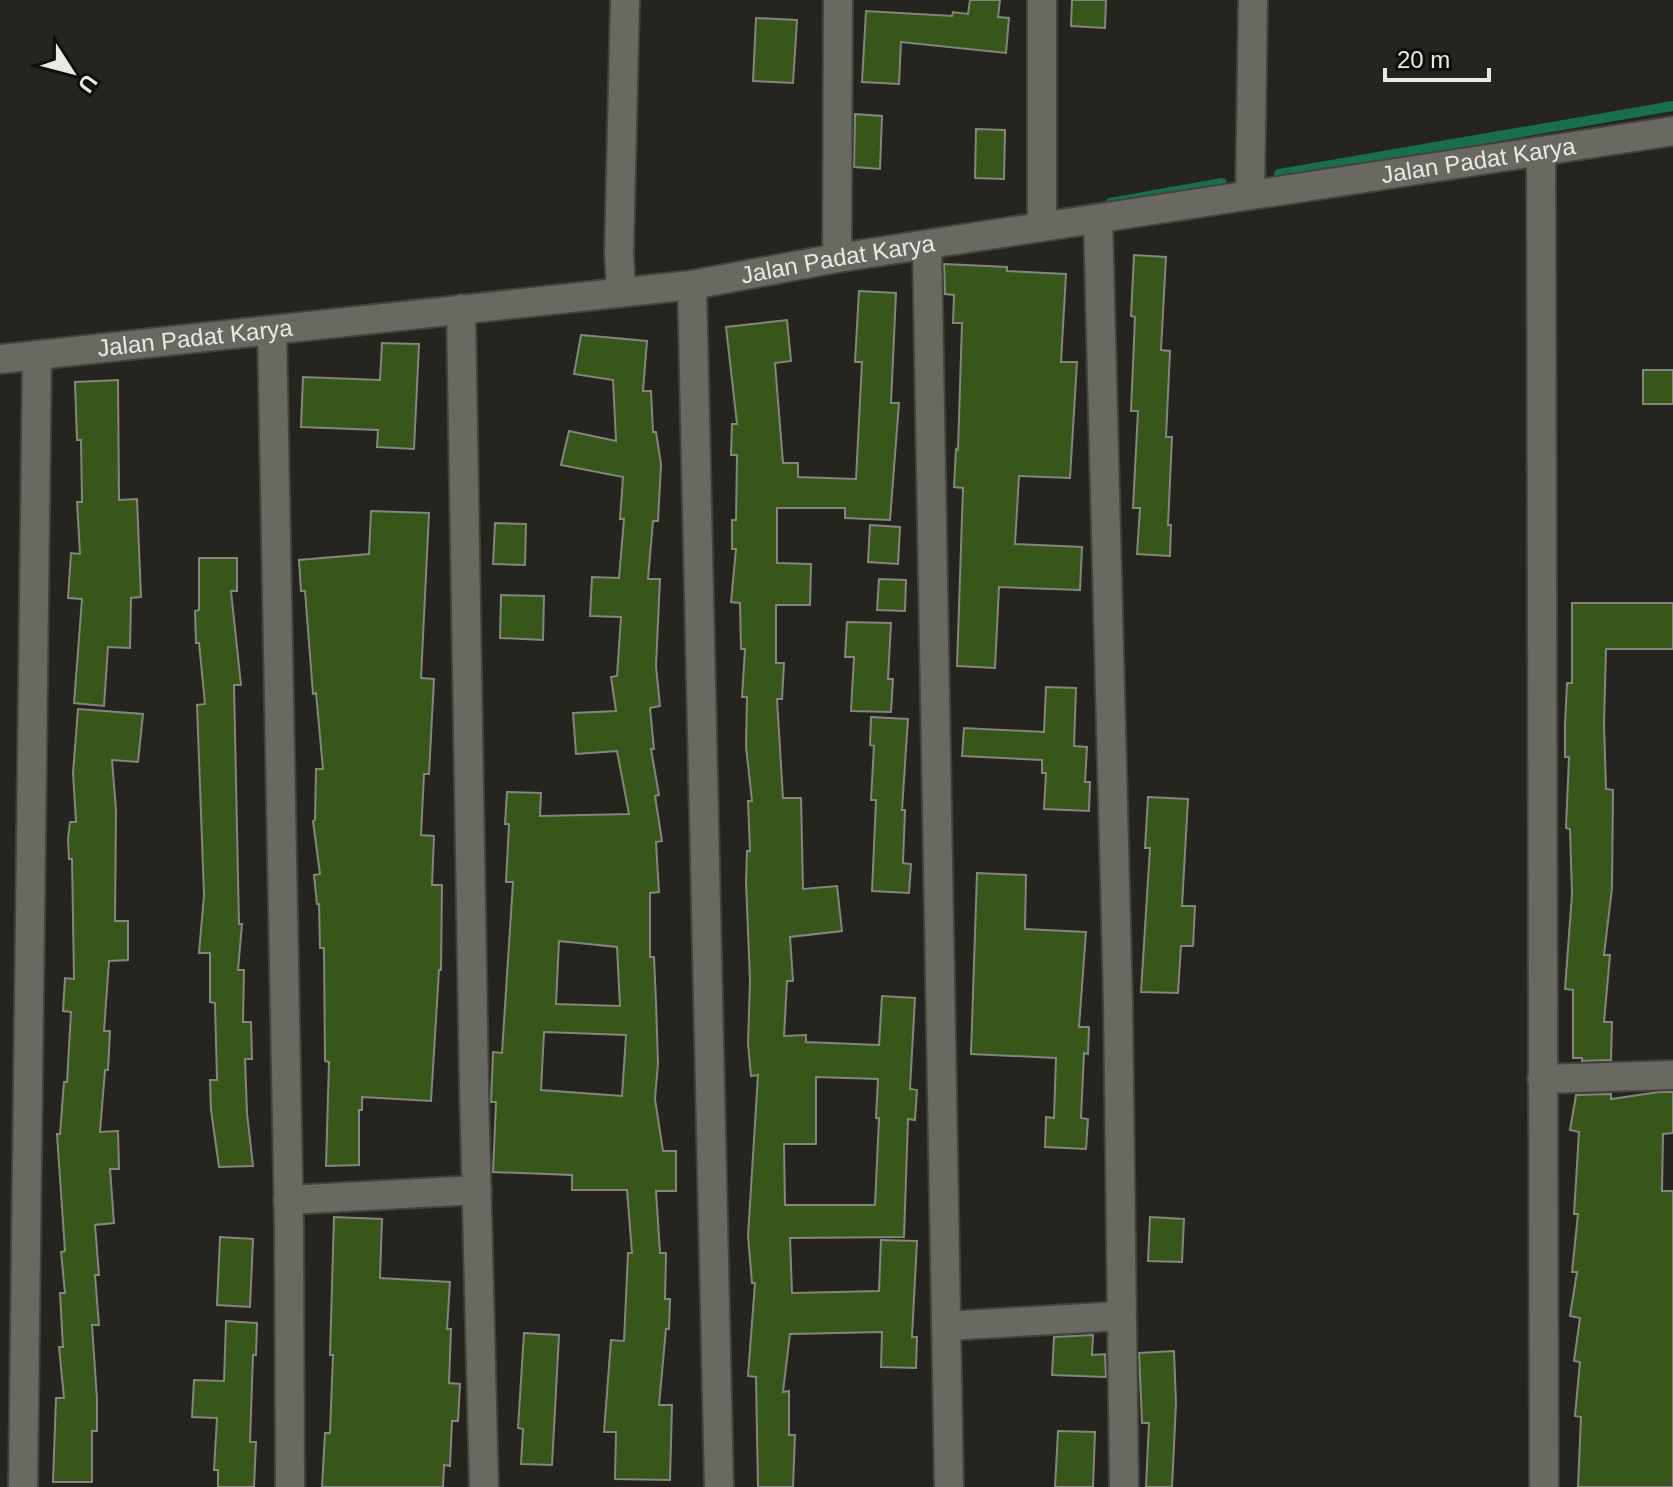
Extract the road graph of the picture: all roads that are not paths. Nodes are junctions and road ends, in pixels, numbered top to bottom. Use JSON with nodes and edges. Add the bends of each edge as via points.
{"nodes":[{"id":1,"x":625,"y":0,"type":"edge"},
{"id":2,"x":838,"y":0,"type":"edge"},
{"id":3,"x":1042,"y":0,"type":"edge"},
{"id":4,"x":1253,"y":0,"type":"edge"},
{"id":5,"x":1673,"y":131,"type":"edge"},
{"id":6,"x":1541,"y":151,"type":"junction"},
{"id":7,"x":1250,"y":195,"type":"junction"},
{"id":8,"x":1098,"y":219,"type":"junction"},
{"id":9,"x":1042,"y":227,"type":"junction"},
{"id":10,"x":927,"y":245,"type":"junction"},
{"id":11,"x":837,"y":258,"type":"junction"},
{"id":12,"x":692,"y":285,"type":"junction"},
{"id":13,"x":621,"y":291,"type":"junction"},
{"id":14,"x":461,"y":309,"type":"junction"},
{"id":15,"x":272,"y":330,"type":"junction"},
{"id":16,"x":37,"y":355,"type":"junction"},
{"id":17,"x":0,"y":359,"type":"edge"},
{"id":18,"x":1673,"y":1075,"type":"edge"},
{"id":19,"x":1542,"y":1079,"type":"junction"},
{"id":20,"x":477,"y":1190,"type":"junction"},
{"id":21,"x":288,"y":1200,"type":"junction"},
{"id":22,"x":1121,"y":1316,"type":"junction"},
{"id":23,"x":946,"y":1326,"type":"junction"},
{"id":24,"x":23,"y":1487,"type":"edge"},
{"id":25,"x":290,"y":1487,"type":"edge"},
{"id":26,"x":484,"y":1487,"type":"edge"},
{"id":27,"x":719,"y":1487,"type":"edge"},
{"id":28,"x":949,"y":1487,"type":"edge"},
{"id":29,"x":1124,"y":1487,"type":"edge"},
{"id":30,"x":1544,"y":1487,"type":"edge"}],
"edges":[{"from":1,"to":13,"type":"street"},
{"from":2,"to":11,"type":"street"},
{"from":3,"to":9,"type":"street"},
{"from":4,"to":7,"type":"street"},
{"from":5,"to":6,"type":"street","name":"Jalan Padat Karya"},
{"from":6,"to":7,"type":"street","name":"Jalan Padat Karya"},
{"from":6,"to":19,"type":"street"},
{"from":7,"to":8,"type":"street","name":"Jalan Padat Karya"},
{"from":8,"to":9,"type":"street","name":"Jalan Padat Karya"},
{"from":8,"to":22,"type":"street"},
{"from":9,"to":10,"type":"street","name":"Jalan Padat Karya"},
{"from":10,"to":11,"type":"street","name":"Jalan Padat Karya"},
{"from":10,"to":23,"type":"street"},
{"from":11,"to":12,"type":"street","name":"Jalan Padat Karya"},
{"from":12,"to":13,"type":"street","name":"Jalan Padat Karya"},
{"from":12,"to":27,"type":"street"},
{"from":13,"to":14,"type":"street","name":"Jalan Padat Karya"},
{"from":14,"to":15,"type":"street","name":"Jalan Padat Karya"},
{"from":14,"to":20,"type":"street"},
{"from":15,"to":16,"type":"street","name":"Jalan Padat Karya"},
{"from":15,"to":21,"type":"street"},
{"from":16,"to":17,"type":"street","name":"Jalan Padat Karya"},
{"from":16,"to":24,"type":"street"},
{"from":18,"to":19,"type":"street"},
{"from":19,"to":30,"type":"street"},
{"from":20,"to":21,"type":"street"},
{"from":20,"to":26,"type":"street"},
{"from":21,"to":25,"type":"street"},
{"from":22,"to":23,"type":"street"},
{"from":22,"to":29,"type":"street"},
{"from":23,"to":28,"type":"street"}]}
